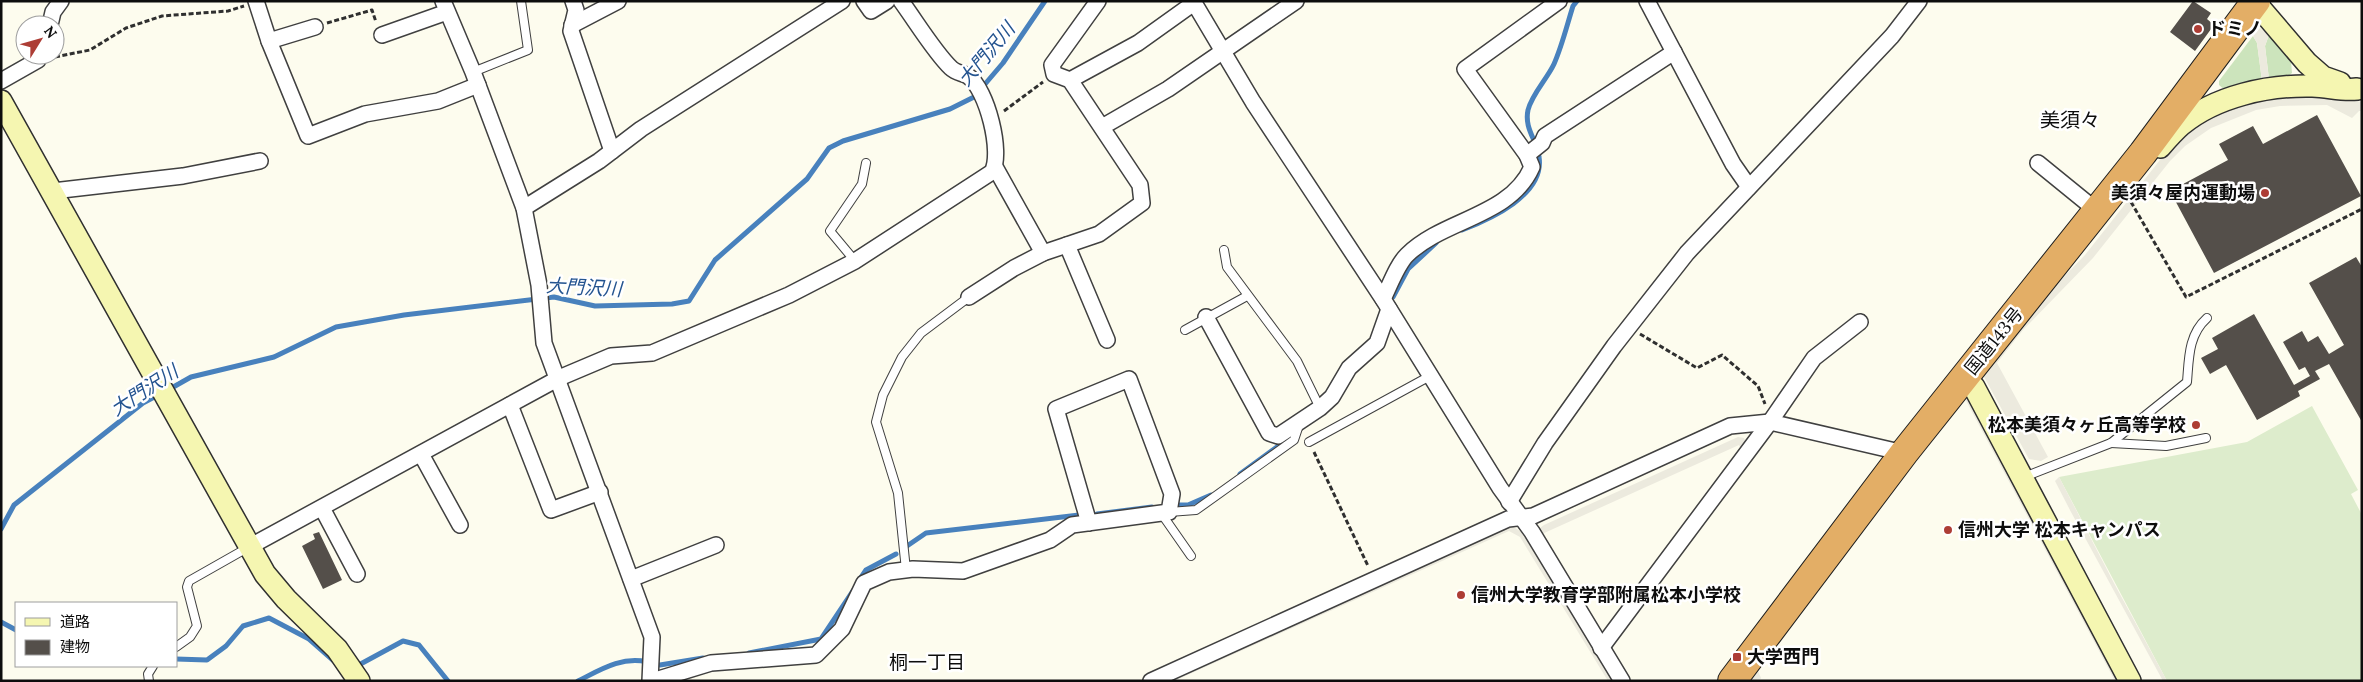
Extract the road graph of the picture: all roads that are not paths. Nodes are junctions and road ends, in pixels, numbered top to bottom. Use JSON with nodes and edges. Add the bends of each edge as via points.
{"nodes":[{"id":1,"x":521,"y":1,"type":"edge"},
{"id":2,"x":573,"y":1,"type":"edge"},
{"id":3,"x":618,"y":1,"type":"edge"},
{"id":4,"x":842,"y":1,"type":"edge"},
{"id":5,"x":864,"y":1,"type":"edge"},
{"id":6,"x":887,"y":1,"type":"edge"},
{"id":7,"x":900,"y":1,"type":"edge"},
{"id":8,"x":1098,"y":1,"type":"edge"},
{"id":9,"x":1296,"y":1,"type":"edge"},
{"id":10,"x":1559,"y":1,"type":"edge"},
{"id":11,"x":1918,"y":1,"type":"edge"},
{"id":12,"x":256,"y":2,"type":"edge"},
{"id":13,"x":1194,"y":2,"type":"edge"},
{"id":14,"x":2255,"y":2,"type":"edge"},
{"id":15,"x":57,"y":3,"type":"edge"},
{"id":16,"x":1651,"y":3,"type":"edge"},
{"id":17,"x":445,"y":6,"type":"edge"},
{"id":18,"x":52,"y":15,"type":"edge"},
{"id":19,"x":572,"y":25,"type":"junction"},
{"id":20,"x":315,"y":27,"type":"road end"},
{"id":21,"x":382,"y":35,"type":"road end"},
{"id":22,"x":269,"y":40,"type":"junction"},
{"id":23,"x":1223,"y":50,"type":"junction"},
{"id":24,"x":1674,"y":52,"type":"junction"},
{"id":25,"x":26,"y":65,"type":"edge"},
{"id":26,"x":475,"y":79,"type":"junction"},
{"id":27,"x":1070,"y":80,"type":"junction"},
{"id":28,"x":1,"y":81,"type":"edge"},
{"id":29,"x":2359,"y":89,"type":"edge"},
{"id":30,"x":1,"y":102,"type":"edge"},
{"id":31,"x":1102,"y":126,"type":"junction"},
{"id":32,"x":1533,"y":150,"type":"junction"},
{"id":33,"x":612,"y":151,"type":"junction"},
{"id":34,"x":2144,"y":153,"type":"junction"},
{"id":35,"x":260,"y":161,"type":"dead end"},
{"id":36,"x":866,"y":163,"type":"dead end"},
{"id":37,"x":2038,"y":163,"type":"dead end"},
{"id":38,"x":994,"y":167,"type":"junction"},
{"id":39,"x":1749,"y":187,"type":"junction"},
{"id":40,"x":53,"y":191,"type":"junction"},
{"id":41,"x":524,"y":208,"type":"junction"},
{"id":42,"x":2097,"y":211,"type":"junction"},
{"id":43,"x":1067,"y":245,"type":"junction"},
{"id":44,"x":1224,"y":250,"type":"dead end"},
{"id":45,"x":1043,"y":253,"type":"junction"},
{"id":46,"x":855,"y":261,"type":"junction"},
{"id":47,"x":1247,"y":296,"type":"junction"},
{"id":48,"x":969,"y":297,"type":"joint"},
{"id":49,"x":1386,"y":304,"type":"junction"},
{"id":50,"x":1206,"y":318,"type":"junction"},
{"id":51,"x":2207,"y":318,"type":"dead end"},
{"id":52,"x":1860,"y":322,"type":"dead end"},
{"id":53,"x":1185,"y":330,"type":"dead end"},
{"id":54,"x":1106,"y":340,"type":"dead end"},
{"id":55,"x":1430,"y":376,"type":"junction"},
{"id":56,"x":1965,"y":377,"type":"junction"},
{"id":57,"x":559,"y":378,"type":"junction"},
{"id":58,"x":510,"y":405,"type":"junction"},
{"id":59,"x":1320,"y":408,"type":"junction"},
{"id":60,"x":1770,"y":422,"type":"junction"},
{"id":61,"x":1299,"y":423,"type":"junction"},
{"id":62,"x":2206,"y":438,"type":"dead end"},
{"id":63,"x":1309,"y":442,"type":"road end"},
{"id":64,"x":2111,"y":443,"type":"junction"},
{"id":65,"x":1904,"y":453,"type":"junction"},
{"id":66,"x":421,"y":454,"type":"junction"},
{"id":67,"x":2022,"y":478,"type":"junction"},
{"id":68,"x":600,"y":492,"type":"junction"},
{"id":69,"x":1509,"y":502,"type":"junction"},
{"id":70,"x":322,"y":508,"type":"junction"},
{"id":71,"x":1165,"y":513,"type":"junction"},
{"id":72,"x":1520,"y":517,"type":"junction"},
{"id":73,"x":1089,"y":523,"type":"junction"},
{"id":74,"x":460,"y":525,"type":"dead end"},
{"id":75,"x":716,"y":545,"type":"dead end"},
{"id":76,"x":249,"y":547,"type":"junction"},
{"id":77,"x":1191,"y":556,"type":"dead end"},
{"id":78,"x":906,"y":570,"type":"junction"},
{"id":79,"x":357,"y":574,"type":"dead end"},
{"id":80,"x":631,"y":579,"type":"junction"},
{"id":81,"x":178,"y":646,"type":"edge"},
{"id":82,"x":1602,"y":648,"type":"junction"},
{"id":83,"x":152,"y":667,"type":"edge"},
{"id":84,"x":355,"y":673,"type":"edge"},
{"id":85,"x":1734,"y":680,"type":"edge"},
{"id":86,"x":149,"y":681,"type":"edge"},
{"id":87,"x":651,"y":681,"type":"edge"},
{"id":88,"x":1151,"y":681,"type":"edge"},
{"id":89,"x":1622,"y":681,"type":"edge"},
{"id":90,"x":2130,"y":681,"type":"edge"}],
"edges":[{"from":1,"to":26,"type":"lane","via":[[528,50]]},
{"from":2,"to":19,"type":"street","via":[[576,10]]},
{"from":3,"to":19,"type":"street"},
{"from":4,"to":33,"type":"street","via":[[641,129]]},
{"from":5,"to":6,"type":"street","via":[[871,11]]},
{"from":7,"to":38,"type":"street","via":[[952,70],[969,77],[979,90],[990,120]]},
{"from":8,"to":27,"type":"street","via":[[1052,65],[1054,74]]},
{"from":9,"to":23,"type":"street"},
{"from":10,"to":32,"type":"street","via":[[1465,69]]},
{"from":11,"to":39,"type":"street","via":[[1892,36]]},
{"from":12,"to":22,"type":"street"},
{"from":13,"to":23,"type":"street"},
{"from":13,"to":27,"type":"street","via":[[1138,43]]},
{"from":14,"to":29,"type":"street","via":[[2323,77]]},
{"from":14,"to":34,"type":"highway","name":"国道143号"},
{"from":15,"to":18,"type":"street"},
{"from":16,"to":24,"type":"street"},
{"from":17,"to":21,"type":"street"},
{"from":17,"to":26,"type":"street"},
{"from":19,"to":33,"type":"street","via":[[571,31]]},
{"from":20,"to":22,"type":"street"},
{"from":22,"to":26,"type":"street","via":[[308,136],[365,114],[438,101]]},
{"from":23,"to":31,"type":"street","via":[[1168,89]]},
{"from":23,"to":49,"type":"street","via":[[1253,102]]},
{"from":24,"to":32,"type":"street","via":[[1545,136]]},
{"from":24,"to":39,"type":"street","via":[[1733,164]]},
{"from":25,"to":28,"type":"street"},
{"from":26,"to":41,"type":"street"},
{"from":27,"to":31,"type":"street"},
{"from":29,"to":34,"type":"street","via":[[2280,88],[2231,98],[2182,124],[2159,148]]},
{"from":30,"to":40,"type":"street"},
{"from":31,"to":43,"type":"street","via":[[1140,185],[1142,203],[1099,234]]},
{"from":32,"to":49,"type":"street","via":[[1527,179],[1497,205],[1442,229],[1406,255]]},
{"from":33,"to":41,"type":"street"},
{"from":34,"to":42,"type":"highway","name":"国道143号"},
{"from":35,"to":40,"type":"street","via":[[183,176]]},
{"from":36,"to":46,"type":"lane","via":[[862,184],[830,231]]},
{"from":37,"to":42,"type":"street"},
{"from":38,"to":45,"type":"street"},
{"from":38,"to":46,"type":"street","via":[[992,172]]},
{"from":39,"to":69,"type":"street","via":[[1687,253],[1629,327],[1545,443]]},
{"from":40,"to":76,"type":"street"},
{"from":41,"to":57,"type":"street","via":[[539,285],[544,342]]},
{"from":42,"to":56,"type":"highway","name":"国道143号"},
{"from":43,"to":45,"type":"street"},
{"from":43,"to":54,"type":"street"},
{"from":44,"to":47,"type":"lane","via":[[1227,268]]},
{"from":45,"to":48,"type":"street"},
{"from":46,"to":57,"type":"street","via":[[789,295],[652,353],[611,356]]},
{"from":47,"to":50,"type":"lane"},
{"from":47,"to":59,"type":"lane","via":[[1297,361]]},
{"from":48,"to":78,"type":"lane","via":[[921,332],[902,357],[883,395],[876,422],[898,493]]},
{"from":49,"to":55,"type":"street"},
{"from":49,"to":59,"type":"street","via":[[1377,342],[1350,368],[1332,397]]},
{"from":50,"to":53,"type":"lane"},
{"from":50,"to":61,"type":"street","via":[[1269,433],[1278,436]]},
{"from":51,"to":64,"type":"lane","via":[[2191,342],[2187,382]]},
{"from":52,"to":60,"type":"street","via":[[1814,358]]},
{"from":55,"to":63,"type":"lane"},
{"from":55,"to":69,"type":"street"},
{"from":56,"to":65,"type":"highway","name":"国道143号"},
{"from":56,"to":67,"type":"street","via":[[1974,387]]},
{"from":57,"to":58,"type":"street"},
{"from":57,"to":68,"type":"street"},
{"from":58,"to":66,"type":"street"},
{"from":58,"to":68,"type":"street","via":[[551,510]]},
{"from":59,"to":61,"type":"street"},
{"from":60,"to":65,"type":"street"},
{"from":60,"to":72,"type":"street","via":[[1730,426],[1533,516]]},
{"from":60,"to":82,"type":"street"},
{"from":61,"to":71,"type":"lane","via":[[1294,440],[1196,510]]},
{"from":62,"to":64,"type":"lane","via":[[2166,446]]},
{"from":64,"to":67,"type":"lane"},
{"from":65,"to":85,"type":"highway","name":"国道143号"},
{"from":66,"to":70,"type":"street"},
{"from":66,"to":74,"type":"street"},
{"from":67,"to":90,"type":"street"},
{"from":68,"to":80,"type":"street"},
{"from":69,"to":72,"type":"street"},
{"from":70,"to":76,"type":"street"},
{"from":70,"to":79,"type":"street"},
{"from":71,"to":73,"type":"street"},
{"from":71,"to":73,"type":"street","via":[[1172,494],[1129,380],[1056,408]]},
{"from":71,"to":77,"type":"lane"},
{"from":72,"to":82,"type":"street"},
{"from":72,"to":88,"type":"street","via":[[1508,519]]},
{"from":73,"to":78,"type":"street","via":[[1072,525],[1050,540],[963,571]]},
{"from":75,"to":80,"type":"street"},
{"from":76,"to":81,"type":"lane","via":[[190,581],[187,587],[197,626],[190,637]]},
{"from":76,"to":84,"type":"street","via":[[265,574],[286,599]]},
{"from":78,"to":87,"type":"street","via":[[889,572],[864,584],[842,629],[816,656],[711,663]]},
{"from":80,"to":87,"type":"street","via":[[652,637]]},
{"from":82,"to":89,"type":"street"},
{"from":83,"to":86,"type":"lane","via":[[148,674]]}]}
